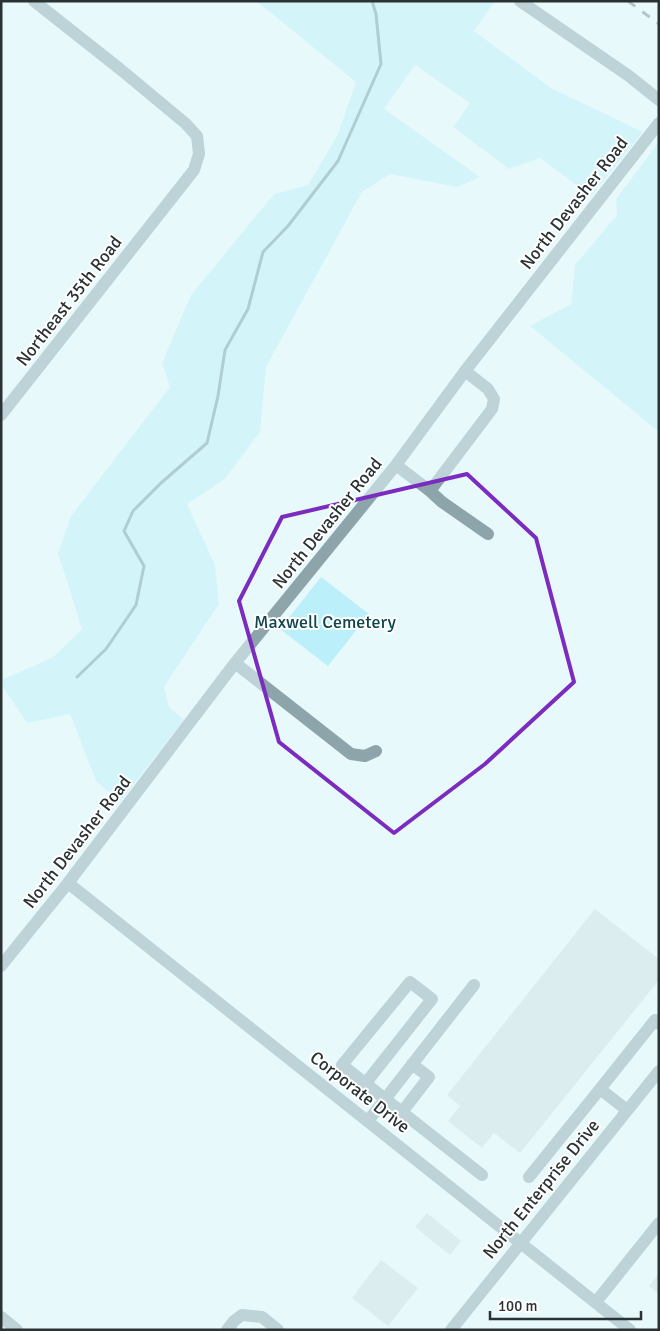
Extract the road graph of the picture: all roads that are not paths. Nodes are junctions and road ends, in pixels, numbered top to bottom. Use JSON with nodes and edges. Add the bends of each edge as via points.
{"nodes":[{"id":1,"x":34,"y":1,"type":"edge"},
{"id":2,"x":520,"y":1,"type":"edge"},
{"id":3,"x":659,"y":100,"type":"edge"},
{"id":4,"x":659,"y":123,"type":"edge"},
{"id":5,"x":465,"y":371,"type":"junction"},
{"id":6,"x":1,"y":415,"type":"edge"},
{"id":7,"x":396,"y":465,"type":"junction"},
{"id":8,"x":430,"y":491,"type":"junction"},
{"id":9,"x":488,"y":534,"type":"dead end"},
{"id":10,"x":236,"y":664,"type":"junction"},
{"id":11,"x":376,"y":751,"type":"dead end"},
{"id":12,"x":68,"y":883,"type":"junction"},
{"id":13,"x":1,"y":966,"type":"edge"},
{"id":14,"x":474,"y":985,"type":"dead end"},
{"id":15,"x":659,"y":1024,"type":"edge"},
{"id":16,"x":412,"y":1064,"type":"junction"},
{"id":17,"x":658,"y":1072,"type":"edge"},
{"id":18,"x":365,"y":1084,"type":"junction"},
{"id":19,"x":600,"y":1088,"type":"junction"},
{"id":20,"x":385,"y":1099,"type":"junction"},
{"id":21,"x":627,"y":1110,"type":"junction"},
{"id":22,"x":402,"y":1112,"type":"junction"},
{"id":23,"x":368,"y":1120,"type":"junction"},
{"id":24,"x":482,"y":1175,"type":"dead end"},
{"id":25,"x":529,"y":1176,"type":"dead end"},
{"id":26,"x":659,"y":1223,"type":"edge"},
{"id":27,"x":521,"y":1242,"type":"junction"},
{"id":28,"x":596,"y":1302,"type":"junction"},
{"id":29,"x":1,"y":1317,"type":"edge"},
{"id":30,"x":16,"y":1330,"type":"edge"},
{"id":31,"x":227,"y":1330,"type":"edge"},
{"id":32,"x":278,"y":1330,"type":"edge"},
{"id":33,"x":452,"y":1330,"type":"edge"},
{"id":34,"x":630,"y":1330,"type":"edge"}],
"edges":[{"from":1,"to":6,"type":"street","name":"Northeast 35th Road","via":[[167,107],[197,136],[199,154],[194,170]]},
{"from":2,"to":3,"type":"street"},
{"from":4,"to":5,"type":"street","name":"North Devasher Road"},
{"from":5,"to":7,"type":"street","name":"North Devasher Road"},
{"from":5,"to":8,"type":"street","via":[[488,389],[494,399],[492,409]]},
{"from":7,"to":8,"type":"street"},
{"from":7,"to":10,"type":"street","name":"North Devasher Road"},
{"from":8,"to":9,"type":"street"},
{"from":10,"to":11,"type":"street","via":[[351,754],[364,756]]},
{"from":10,"to":12,"type":"street","name":"North Devasher Road"},
{"from":12,"to":13,"type":"street","name":"North Devasher Road"},
{"from":12,"to":23,"type":"street","name":"Corporate Drive"},
{"from":14,"to":16,"type":"street"},
{"from":15,"to":19,"type":"street","via":[[655,1020]]},
{"from":16,"to":20,"type":"street"},
{"from":16,"to":22,"type":"street","via":[[429,1077]]},
{"from":17,"to":21,"type":"street","name":"North Enterprise Drive"},
{"from":18,"to":18,"type":"street","via":[[342,1065],[410,982],[432,999]]},
{"from":18,"to":20,"type":"street"},
{"from":19,"to":21,"type":"street"},
{"from":19,"to":25,"type":"street"},
{"from":20,"to":22,"type":"street"},
{"from":20,"to":23,"type":"street"},
{"from":21,"to":27,"type":"street","name":"North Enterprise Drive"},
{"from":22,"to":24,"type":"street"},
{"from":23,"to":27,"type":"street","name":"Corporate Drive"},
{"from":26,"to":28,"type":"street"},
{"from":27,"to":28,"type":"street","name":"Corporate Drive"},
{"from":27,"to":33,"type":"street","name":"North Enterprise Drive"},
{"from":28,"to":34,"type":"street","name":"Corporate Drive"},
{"from":29,"to":30,"type":"street"},
{"from":31,"to":32,"type":"street","via":[[242,1315],[262,1317]]}]}
